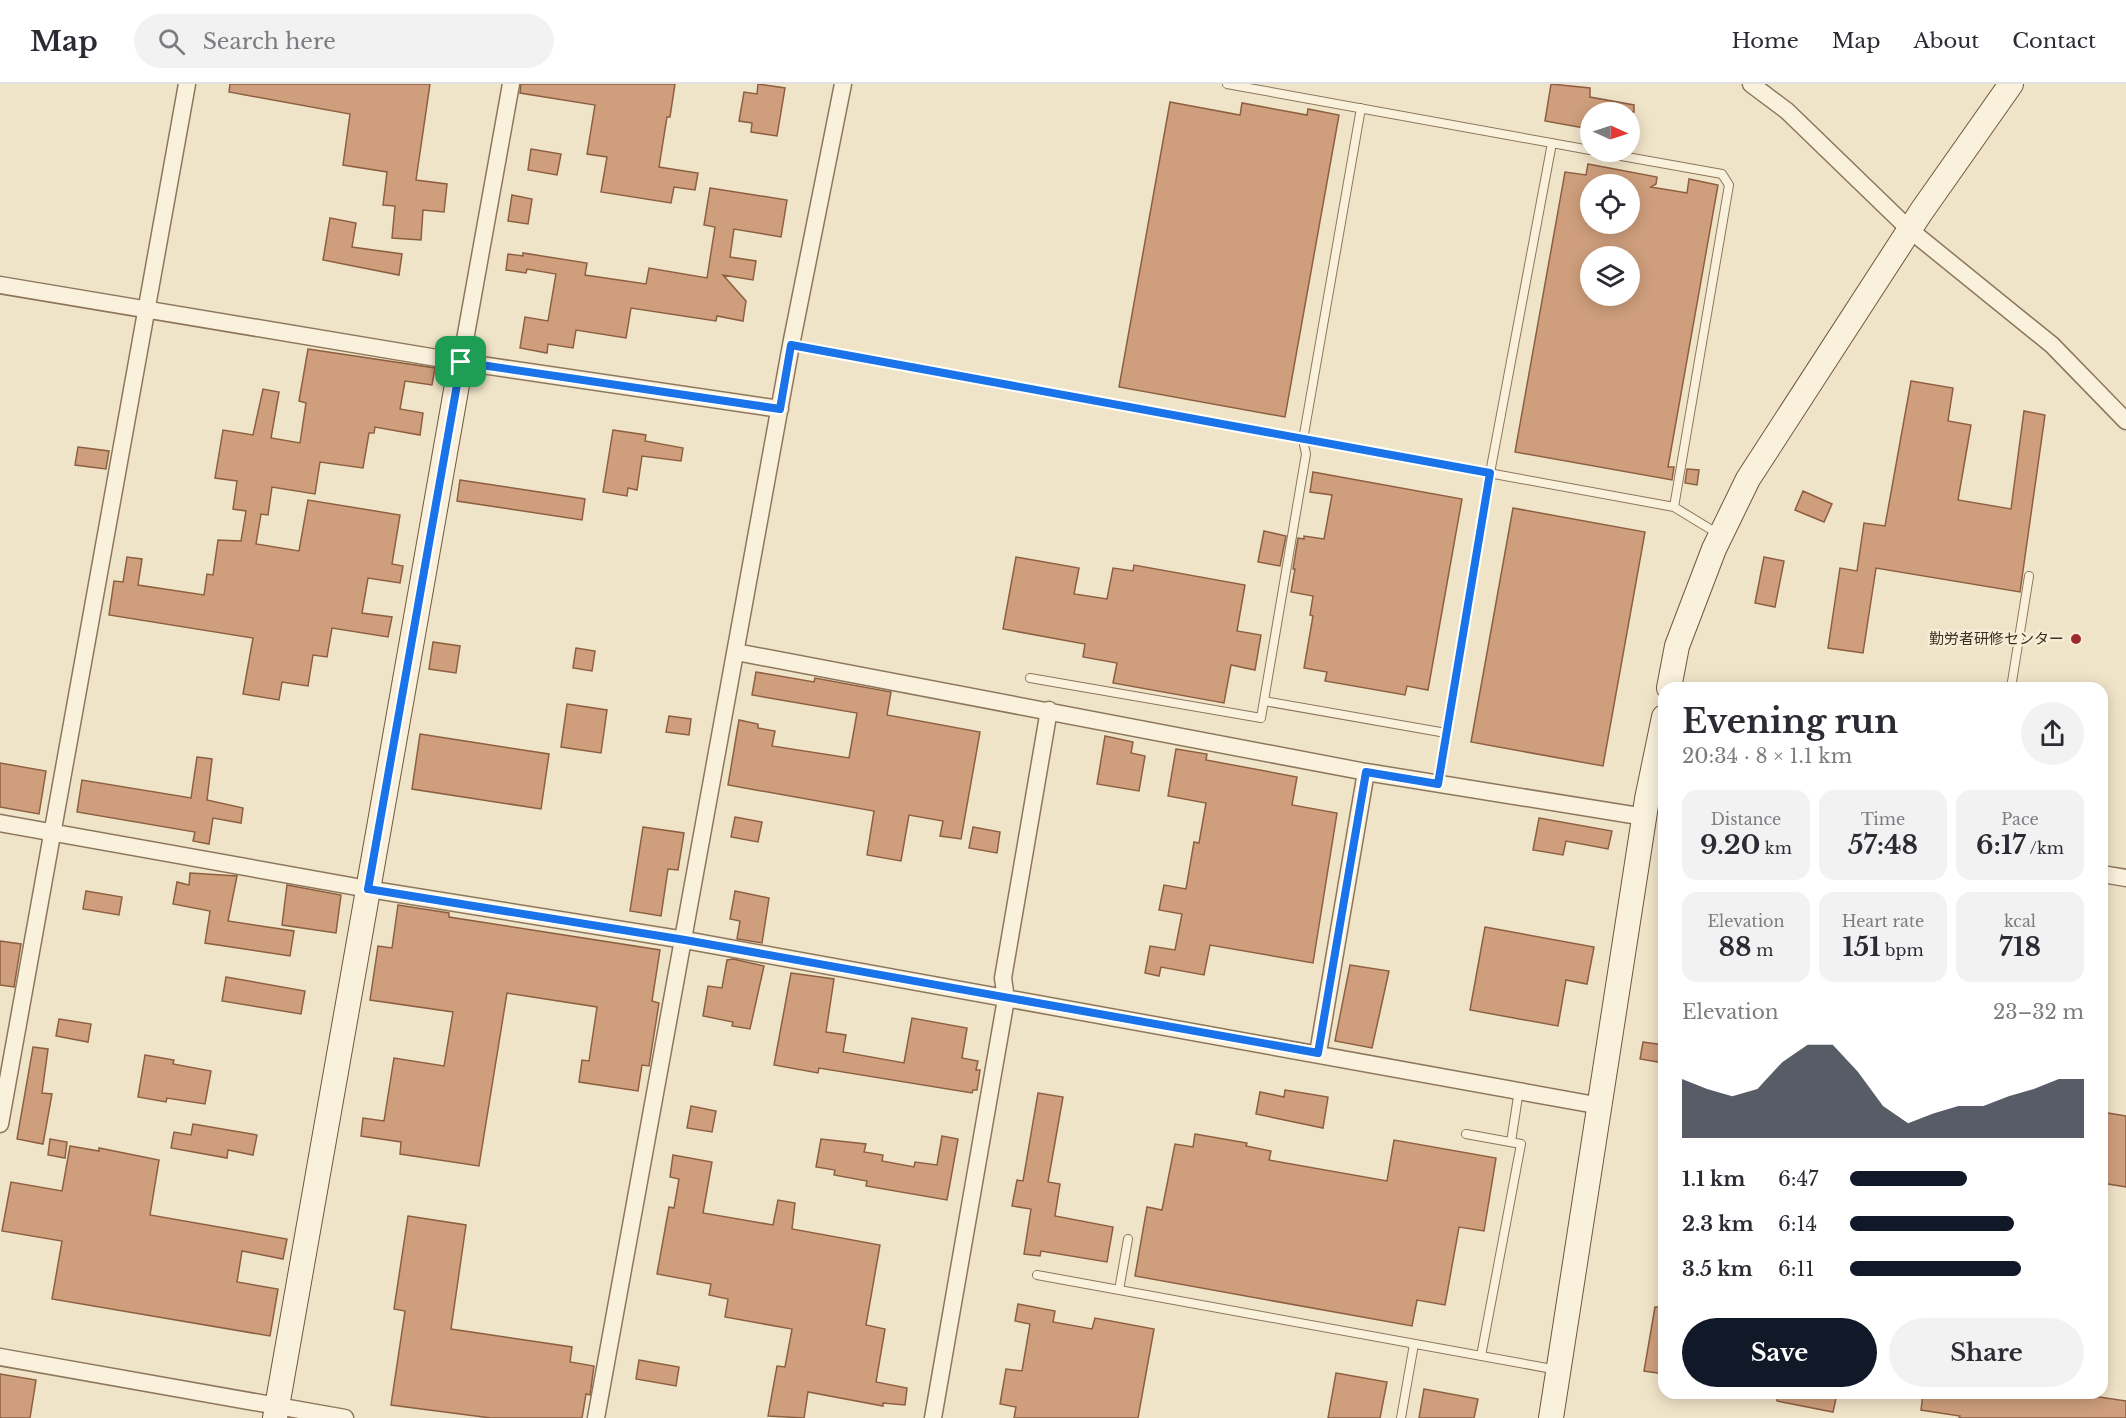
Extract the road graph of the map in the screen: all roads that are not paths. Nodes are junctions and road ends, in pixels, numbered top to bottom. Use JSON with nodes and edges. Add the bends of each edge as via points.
{"nodes":[{"id":1,"x":187,"y":84,"type":"edge"},
{"id":2,"x":511,"y":84,"type":"edge"},
{"id":3,"x":843,"y":84,"type":"edge"},
{"id":4,"x":1227,"y":84,"type":"edge"},
{"id":5,"x":1751,"y":84,"type":"edge"},
{"id":6,"x":2011,"y":84,"type":"edge"},
{"id":7,"x":1361,"y":108,"type":"junction"},
{"id":8,"x":1552,"y":143,"type":"junction"},
{"id":9,"x":1580,"y":148,"type":"edge"},
{"id":10,"x":1640,"y":159,"type":"edge"},
{"id":11,"x":1916,"y":221,"type":"junction"},
{"id":12,"x":0,"y":285,"type":"edge"},
{"id":13,"x":147,"y":308,"type":"junction"},
{"id":14,"x":791,"y":345,"type":"junction"},
{"id":15,"x":461,"y":362,"type":"junction"},
{"id":16,"x":780,"y":409,"type":"junction"},
{"id":17,"x":2126,"y":420,"type":"edge"},
{"id":18,"x":1303,"y":440,"type":"junction"},
{"id":19,"x":1490,"y":473,"type":"junction"},
{"id":20,"x":1674,"y":507,"type":"junction"},
{"id":21,"x":1720,"y":536,"type":"junction"},
{"id":22,"x":2029,"y":576,"type":"dead end"},
{"id":23,"x":736,"y":652,"type":"junction"},
{"id":24,"x":1030,"y":678,"type":"dead end"},
{"id":25,"x":1670,"y":682,"type":"edge"},
{"id":26,"x":2012,"y":682,"type":"edge"},
{"id":27,"x":1264,"y":701,"type":"junction"},
{"id":28,"x":1049,"y":710,"type":"junction"},
{"id":29,"x":1446,"y":733,"type":"junction"},
{"id":30,"x":1658,"y":762,"type":"edge"},
{"id":31,"x":1366,"y":772,"type":"junction"},
{"id":32,"x":1438,"y":784,"type":"junction"},
{"id":33,"x":1652,"y":806,"type":"edge"},
{"id":34,"x":0,"y":823,"type":"edge"},
{"id":35,"x":53,"y":832,"type":"junction"},
{"id":36,"x":2108,"y":875,"type":"edge"},
{"id":37,"x":2126,"y":878,"type":"edge"},
{"id":38,"x":368,"y":889,"type":"junction"},
{"id":39,"x":685,"y":940,"type":"junction"},
{"id":40,"x":1006,"y":999,"type":"junction"},
{"id":41,"x":1318,"y":1053,"type":"junction"},
{"id":42,"x":1519,"y":1090,"type":"junction"},
{"id":43,"x":1601,"y":1106,"type":"junction"},
{"id":44,"x":0,"y":1124,"type":"edge"},
{"id":45,"x":1466,"y":1134,"type":"dead end"},
{"id":46,"x":1510,"y":1142,"type":"junction"},
{"id":47,"x":1128,"y":1239,"type":"dead end"},
{"id":48,"x":1037,"y":1275,"type":"dead end"},
{"id":49,"x":1119,"y":1290,"type":"junction"},
{"id":50,"x":1414,"y":1344,"type":"junction"},
{"id":51,"x":1481,"y":1356,"type":"junction"},
{"id":52,"x":0,"y":1357,"type":"edge"},
{"id":53,"x":1558,"y":1370,"type":"junction"},
{"id":54,"x":276,"y":1412,"type":"edge"},
{"id":55,"x":345,"y":1418,"type":"edge"},
{"id":56,"x":596,"y":1418,"type":"edge"},
{"id":57,"x":933,"y":1418,"type":"edge"},
{"id":58,"x":1401,"y":1418,"type":"edge"},
{"id":59,"x":1551,"y":1418,"type":"edge"}],
"edges":[{"from":1,"to":13,"type":"street"},
{"from":2,"to":15,"type":"street"},
{"from":3,"to":14,"type":"street"},
{"from":4,"to":7,"type":"lane"},
{"from":5,"to":11,"type":"street"},
{"from":6,"to":11,"type":"street"},
{"from":7,"to":8,"type":"lane"},
{"from":7,"to":18,"type":"lane"},
{"from":8,"to":9,"type":"lane"},
{"from":8,"to":19,"type":"lane"},
{"from":10,"to":20,"type":"lane","via":[[1722,174],[1729,185]]},
{"from":11,"to":17,"type":"street","via":[[2052,345]]},
{"from":11,"to":21,"type":"street","via":[[1748,479]]},
{"from":12,"to":13,"type":"street"},
{"from":13,"to":15,"type":"street"},
{"from":13,"to":35,"type":"street"},
{"from":14,"to":16,"type":"street"},
{"from":14,"to":18,"type":"lane"},
{"from":15,"to":16,"type":"street"},
{"from":15,"to":38,"type":"street"},
{"from":16,"to":23,"type":"street"},
{"from":18,"to":19,"type":"lane"},
{"from":18,"to":27,"type":"lane","via":[[1306,454]]},
{"from":19,"to":20,"type":"lane"},
{"from":19,"to":29,"type":"lane"},
{"from":20,"to":21,"type":"lane"},
{"from":21,"to":25,"type":"street","via":[[1677,646]]},
{"from":22,"to":26,"type":"lane"},
{"from":23,"to":28,"type":"street"},
{"from":23,"to":39,"type":"street"},
{"from":24,"to":27,"type":"lane","via":[[1261,718]]},
{"from":27,"to":29,"type":"lane"},
{"from":28,"to":31,"type":"street"},
{"from":28,"to":40,"type":"street","via":[[1003,978]]},
{"from":29,"to":32,"type":"lane"},
{"from":30,"to":33,"type":"street"},
{"from":31,"to":32,"type":"street"},
{"from":31,"to":41,"type":"street"},
{"from":32,"to":33,"type":"street"},
{"from":33,"to":43,"type":"street"},
{"from":34,"to":35,"type":"street"},
{"from":35,"to":38,"type":"street"},
{"from":35,"to":44,"type":"street"},
{"from":36,"to":37,"type":"street"},
{"from":38,"to":39,"type":"street"},
{"from":38,"to":54,"type":"street"},
{"from":39,"to":40,"type":"street"},
{"from":39,"to":56,"type":"street"},
{"from":40,"to":41,"type":"street"},
{"from":40,"to":57,"type":"street"},
{"from":41,"to":42,"type":"street"},
{"from":42,"to":43,"type":"street"},
{"from":42,"to":46,"type":"lane"},
{"from":43,"to":53,"type":"street"},
{"from":45,"to":46,"type":"lane"},
{"from":46,"to":51,"type":"lane","via":[[1521,1144]]},
{"from":47,"to":49,"type":"lane"},
{"from":48,"to":49,"type":"lane"},
{"from":49,"to":50,"type":"lane"},
{"from":50,"to":51,"type":"lane"},
{"from":50,"to":58,"type":"lane"},
{"from":51,"to":53,"type":"lane"},
{"from":52,"to":54,"type":"street"},
{"from":53,"to":59,"type":"street"},
{"from":54,"to":55,"type":"street"}]}
